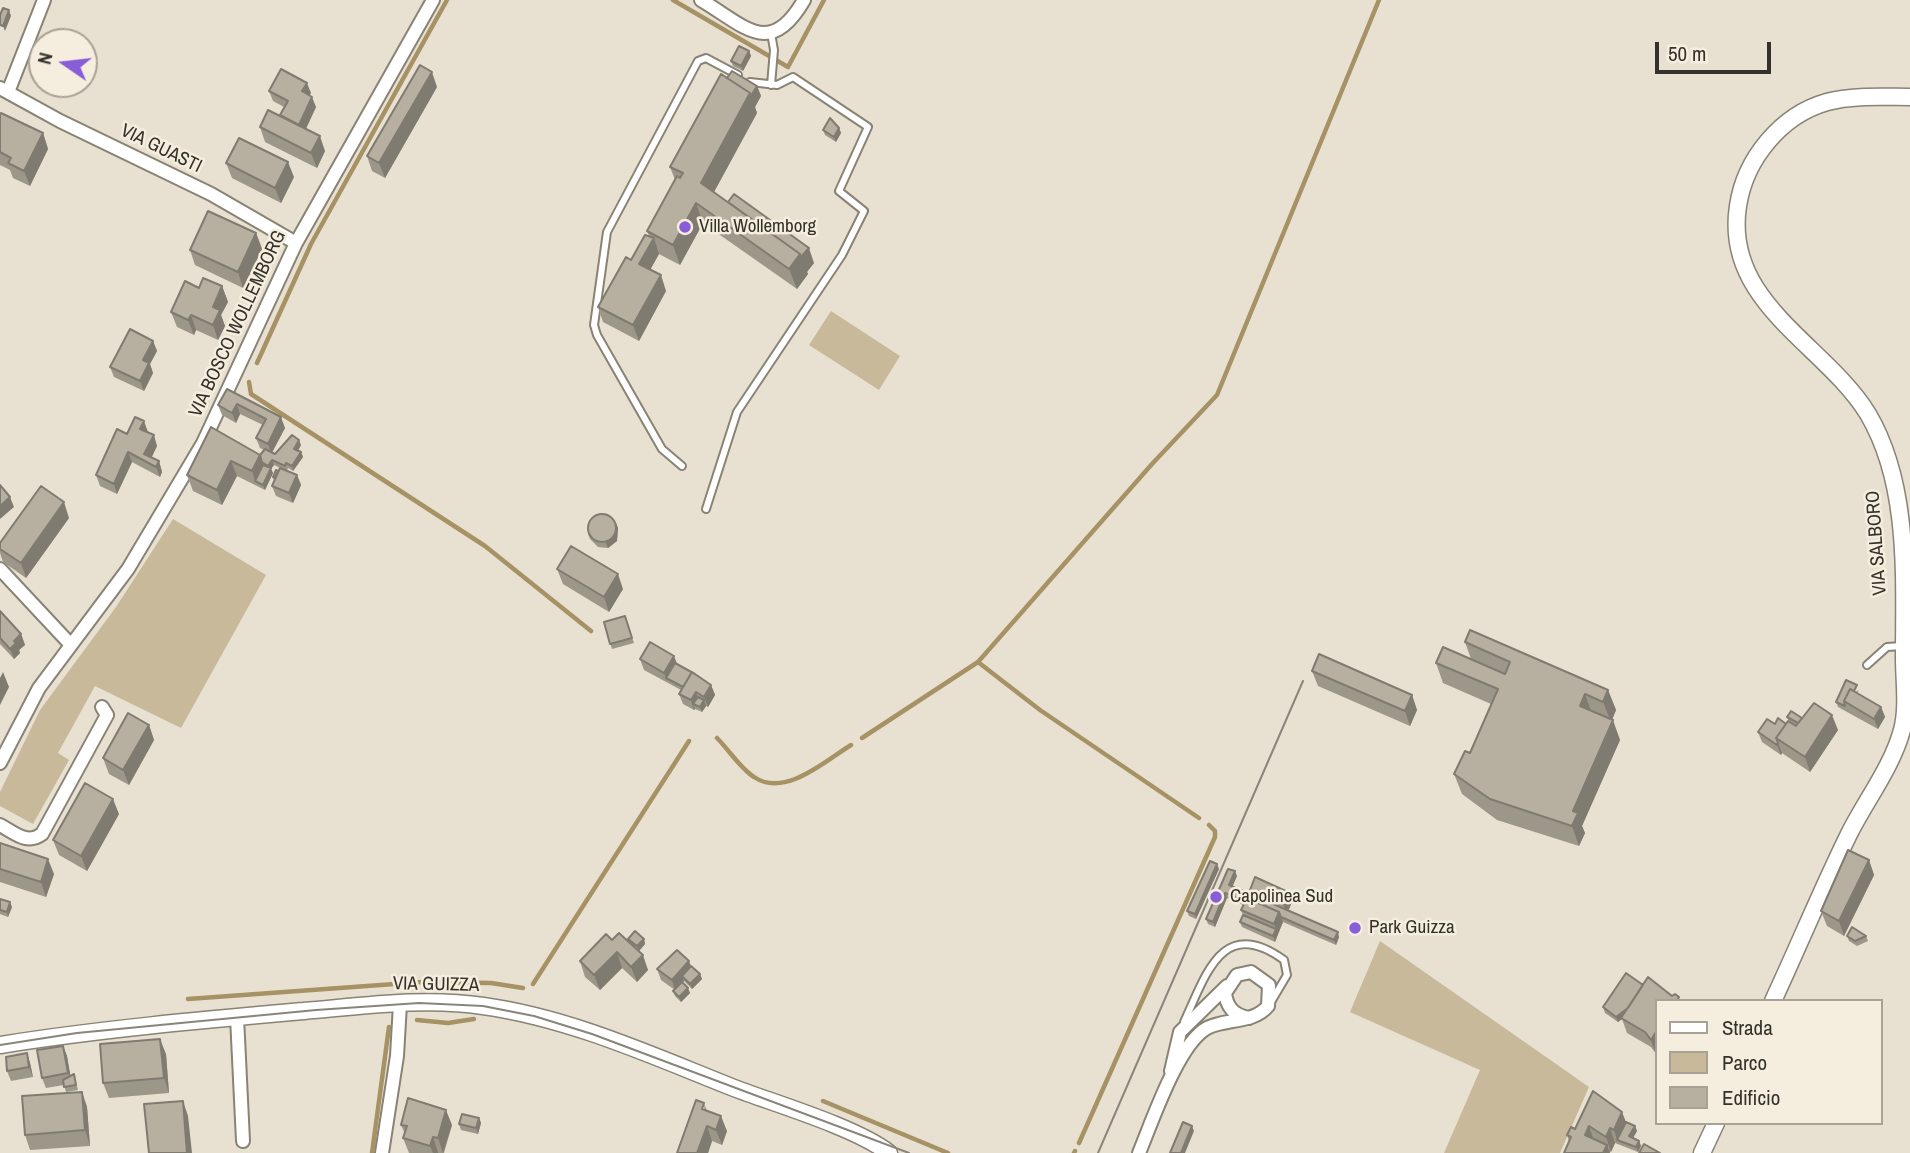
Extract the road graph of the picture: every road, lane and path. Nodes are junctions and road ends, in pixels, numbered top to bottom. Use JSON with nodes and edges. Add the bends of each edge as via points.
{"nodes":[{"id":1,"x":44,"y":0,"type":"edge"},
{"id":2,"x":433,"y":0,"type":"edge"},
{"id":3,"x":701,"y":0,"type":"edge"},
{"id":4,"x":804,"y":0,"type":"edge"},
{"id":5,"x":771,"y":33,"type":"junction"},
{"id":6,"x":772,"y":85,"type":"junction"},
{"id":7,"x":4,"y":90,"type":"edge"},
{"id":8,"x":1910,"y":97,"type":"edge"},
{"id":9,"x":296,"y":243,"type":"junction"},
{"id":10,"x":682,"y":466,"type":"dead end"},
{"id":11,"x":706,"y":509,"type":"dead end"},
{"id":12,"x":0,"y":569,"type":"edge"},
{"id":13,"x":71,"y":645,"type":"junction"},
{"id":14,"x":1904,"y":646,"type":"junction"},
{"id":15,"x":1867,"y":664,"type":"dead end"},
{"id":16,"x":102,"y":707,"type":"dead end"},
{"id":17,"x":0,"y":763,"type":"edge"},
{"id":18,"x":0,"y":825,"type":"edge"},
{"id":19,"x":1227,"y":986,"type":"junction"},
{"id":20,"x":1774,"y":999,"type":"edge"},
{"id":21,"x":1268,"y":1006,"type":"junction"},
{"id":22,"x":400,"y":1009,"type":"junction"},
{"id":23,"x":1248,"y":1018,"type":"junction"},
{"id":24,"x":237,"y":1021,"type":"junction"},
{"id":25,"x":1180,"y":1032,"type":"junction"},
{"id":26,"x":0,"y":1045,"type":"edge"},
{"id":27,"x":0,"y":1053,"type":"edge"},
{"id":28,"x":1170,"y":1078,"type":"junction"},
{"id":29,"x":1715,"y":1125,"type":"edge"},
{"id":30,"x":243,"y":1141,"type":"dead end"},
{"id":31,"x":382,"y":1153,"type":"edge"},
{"id":32,"x":867,"y":1153,"type":"edge"},
{"id":33,"x":889,"y":1153,"type":"edge"},
{"id":34,"x":1139,"y":1153,"type":"edge"},
{"id":35,"x":1702,"y":1153,"type":"edge"}],
"edges":[{"from":1,"to":7,"type":"street","name":"VIA GUASTI"},
{"from":2,"to":9,"type":"street","name":"VIA BOSCO WOLLEMBORG"},
{"from":3,"to":5,"type":"street","via":[[758,34]]},
{"from":4,"to":5,"type":"street","via":[[787,26]]},
{"from":5,"to":6,"type":"lane"},
{"from":6,"to":10,"type":"lane","via":[[755,85],[706,58],[698,61],[607,232],[594,325],[597,335],[662,449]]},
{"from":6,"to":11,"type":"lane","via":[[793,76],[868,127],[839,191],[864,211],[842,255],[737,412]]},
{"from":7,"to":9,"type":"street","name":"VIA GUASTI","via":[[211,194]]},
{"from":8,"to":14,"type":"street","name":"VIA SALBORO","via":[[1827,102],[1801,112],[1776,131],[1746,178],[1738,206],[1737,237],[1743,262],[1770,310],[1853,394],[1880,440],[1899,503]]},
{"from":9,"to":13,"type":"street","name":"VIA BOSCO WOLLEMBORG","via":[[203,443],[128,569]]},
{"from":12,"to":13,"type":"street"},
{"from":13,"to":17,"type":"street","name":"VIA BOSCO WOLLEMBORG","via":[[24,712]]},
{"from":14,"to":15,"type":"lane","via":[[1887,647]]},
{"from":14,"to":20,"type":"street","name":"VIA SALBORO","via":[[1902,730]]},
{"from":16,"to":18,"type":"street","via":[[107,715],[42,834],[25,839]]},
{"from":19,"to":21,"type":"street","via":[[1244,972],[1258,975],[1269,985]]},
{"from":19,"to":23,"type":"street","via":[[1229,1007]]},
{"from":19,"to":25,"type":"street"},
{"from":21,"to":23,"type":"street"},
{"from":21,"to":25,"type":"lane","via":[[1287,975],[1284,960],[1250,944],[1232,946],[1212,963]]},
{"from":22,"to":24,"type":"street","name":"VIA GUIZZA"},
{"from":22,"to":31,"type":"street"},
{"from":22,"to":32,"type":"street","name":"VIA GUIZZA","via":[[479,1014],[554,1030],[830,1133]]},
{"from":22,"to":33,"type":"street","name":"VIA GUIZZA","via":[[483,1006],[559,1023],[833,1126]]},
{"from":23,"to":28,"type":"street","via":[[1206,1029]]},
{"from":24,"to":26,"type":"street","name":"VIA GUIZZA","via":[[77,1033]]},
{"from":24,"to":27,"type":"street","name":"VIA GUIZZA"},
{"from":24,"to":30,"type":"street"},
{"from":25,"to":28,"type":"street"},
{"from":28,"to":34,"type":"street"},
{"from":29,"to":35,"type":"street"}]}
